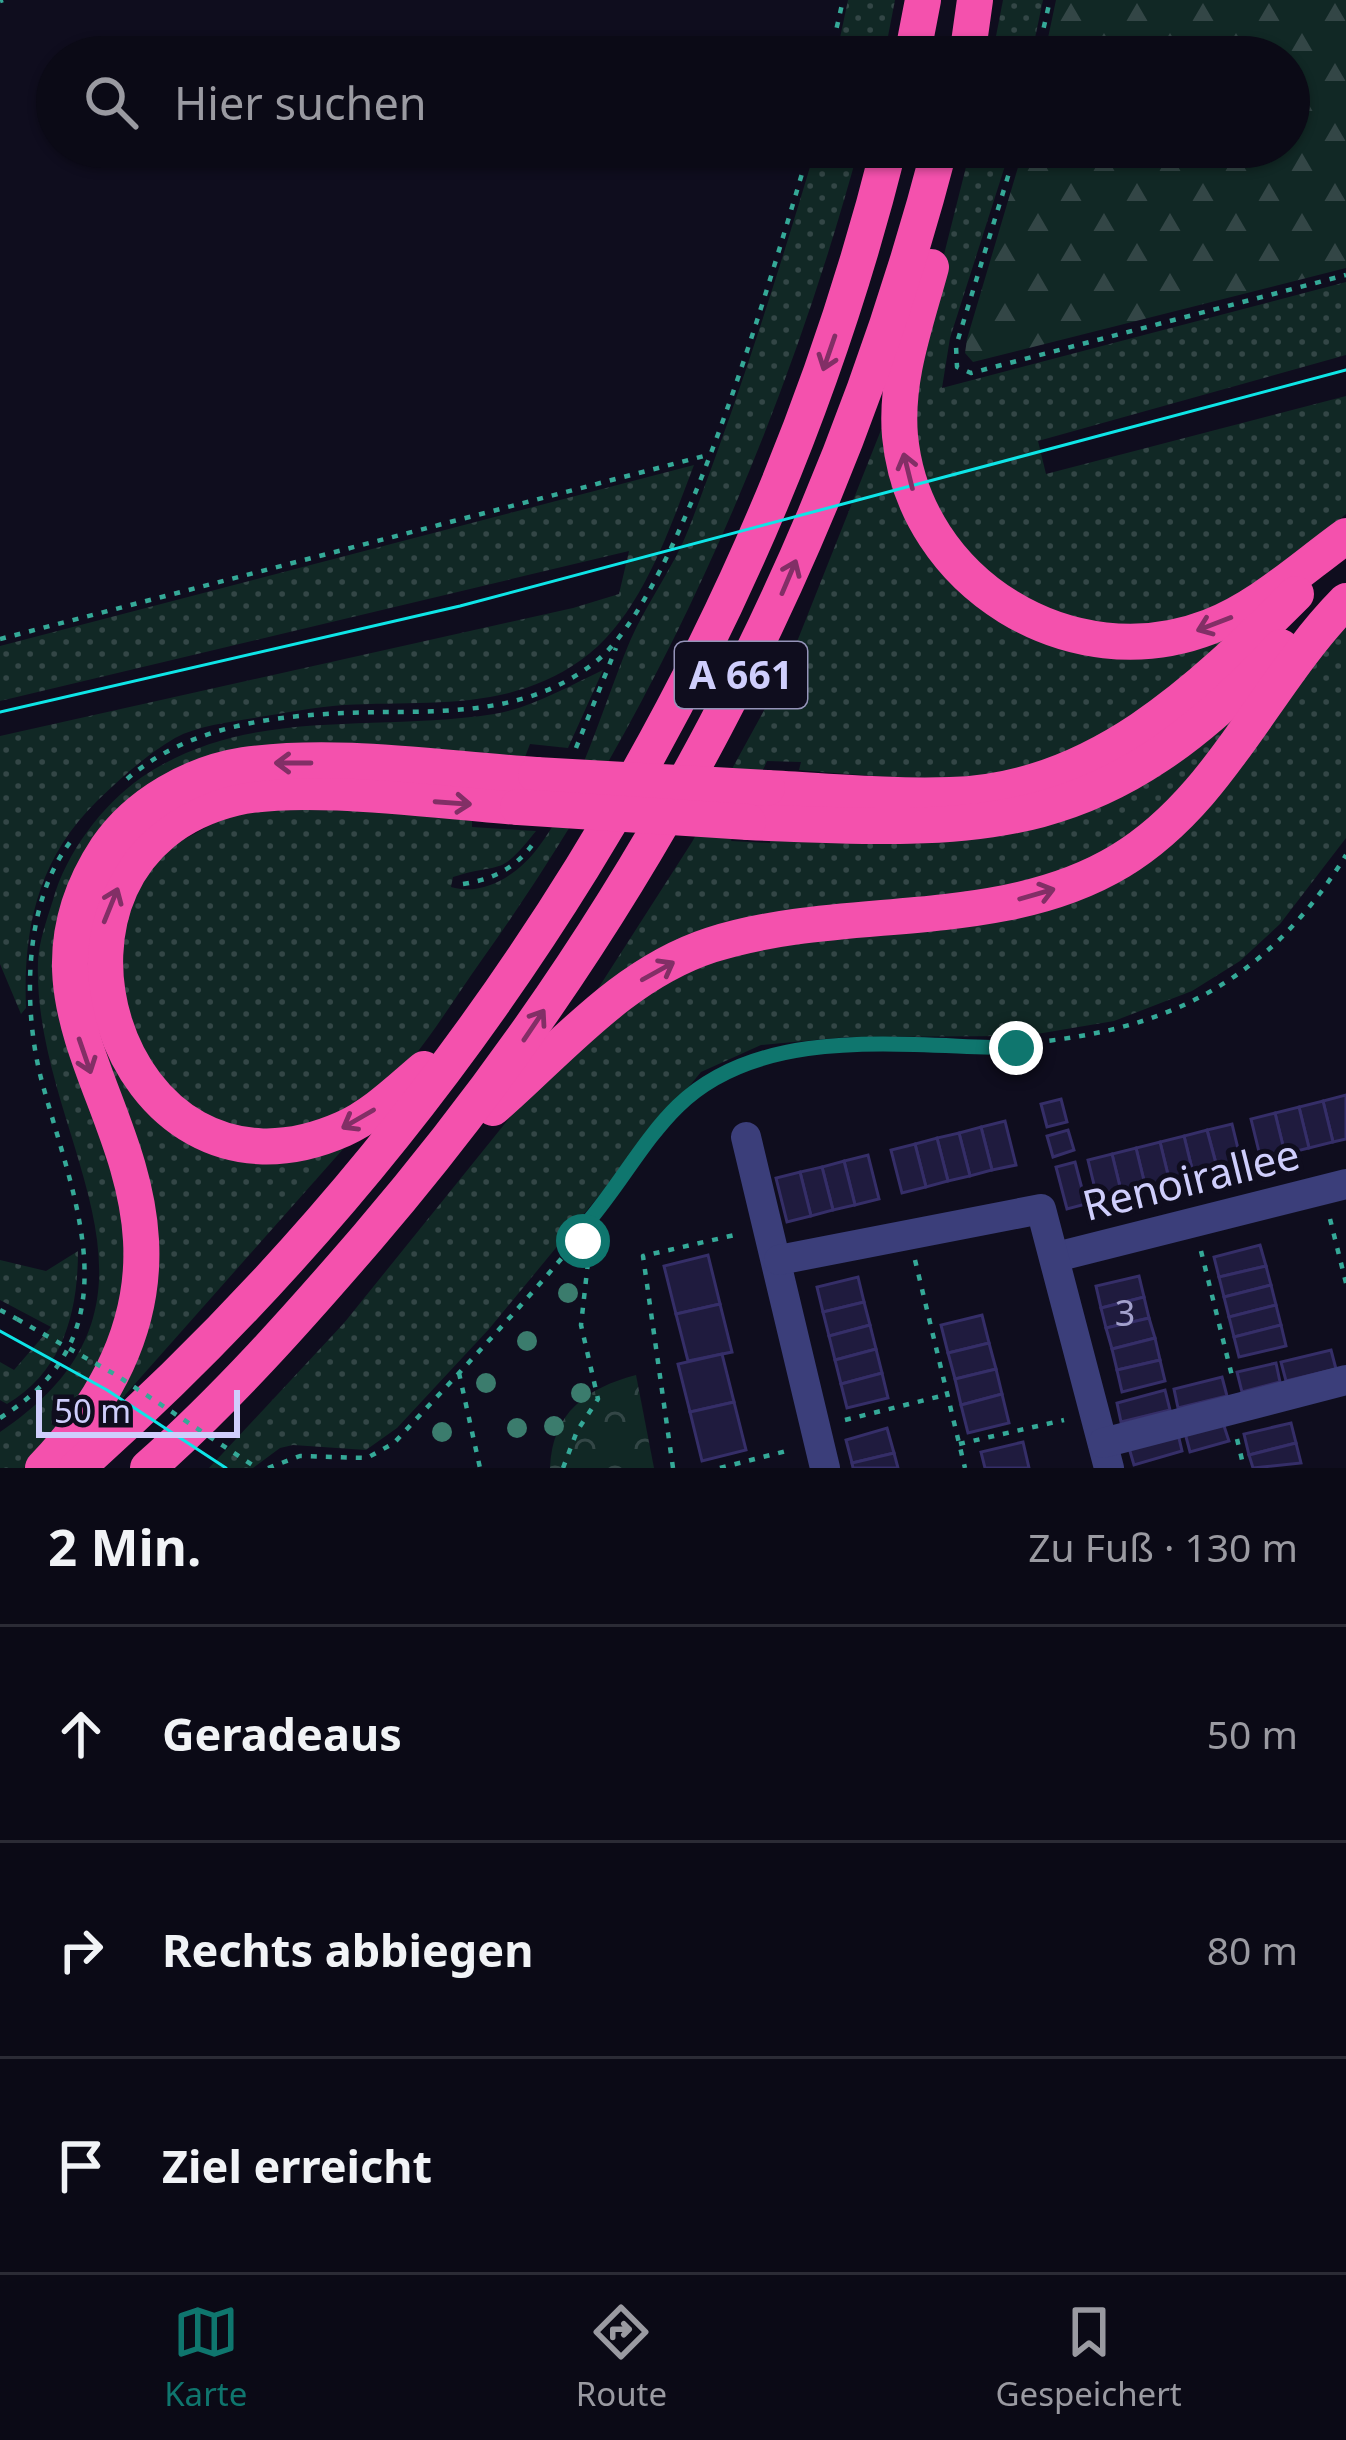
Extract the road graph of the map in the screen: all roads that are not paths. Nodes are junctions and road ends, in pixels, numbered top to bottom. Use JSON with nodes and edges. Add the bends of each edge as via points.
{"nodes":[{"id":1,"x":923,"y":0,"type":"edge"},
{"id":2,"x":916,"y":36,"type":"edge"},
{"id":3,"x":884,"y":168,"type":"edge"},
{"id":4,"x":934,"y":168,"type":"edge"},
{"id":5,"x":956,"y":168,"type":"edge"},
{"id":6,"x":1346,"y":537,"type":"edge"},
{"id":7,"x":1346,"y":584,"type":"edge"},
{"id":8,"x":1346,"y":601,"type":"edge"},
{"id":9,"x":527,"y":791,"type":"junction"},
{"id":10,"x":481,"y":1019,"type":"junction"},
{"id":11,"x":746,"y":1137,"type":"dead end"},
{"id":12,"x":440,"y":1153,"type":"junction"},
{"id":13,"x":1334,"y":1187,"type":"edge"},
{"id":14,"x":1056,"y":1257,"type":"junction"},
{"id":15,"x":779,"y":1260,"type":"junction"},
{"id":16,"x":1346,"y":1380,"type":"edge"},
{"id":17,"x":820,"y":1446,"type":"edge"},
{"id":18,"x":1106,"y":1455,"type":"edge"},
{"id":19,"x":44,"y":1468,"type":"edge"},
{"id":20,"x":77,"y":1468,"type":"edge"},
{"id":21,"x":148,"y":1468,"type":"edge"}],
"edges":[{"from":1,"to":2,"type":"highway"},
{"from":3,"to":10,"type":"highway","number":"A 661","one_way":true,"via":[[825,364],[696,665],[588,857]]},
{"from":12,"to":4,"type":"highway","number":"A 661","one_way":true,"via":[[649,849],[782,594],[878,352]]},
{"from":6,"to":5,"type":"highway","one_way":true,"via":[[1236,616],[1158,641],[1102,642],[1051,629],[964,577],[912,490],[898,388]]},
{"from":6,"to":9,"type":"highway","bridge":true,"via":[[1192,692],[1140,733],[1082,765],[1019,786],[953,795]]},
{"from":7,"to":9,"type":"highway","bridge":true,"via":[[1208,722],[1151,763],[1020,817],[949,828],[748,822]]},
{"from":12,"to":8,"type":"highway","one_way":true,"via":[[574,1030],[649,974],[708,946],[839,918],[1021,900],[1120,861],[1188,806]]},
{"from":10,"to":9,"type":"highway","one_way":true,"via":[[344,1129],[300,1142],[255,1143],[170,1112],[137,1082],[98,1000],[96,955],[126,871],[156,837],[194,812],[237,797]]},
{"from":9,"to":19,"type":"highway","one_way":true,"via":[[287,761],[240,766],[149,804],[116,835],[88,876],[69,980],[73,1018],[133,1186],[140,1285],[116,1370]]},
{"from":10,"to":20,"type":"highway","number":"A 661","via":[[332,1210],[164,1391]]},
{"from":11,"to":15,"type":"street"},
{"from":12,"to":21,"type":"highway","number":"A 661","via":[[322,1291]]},
{"from":13,"to":14,"type":"street","name":"Renoirallee"},
{"from":14,"to":15,"type":"street","name":"Renoirallee","via":[[1041,1209]]},
{"from":14,"to":18,"type":"street"},
{"from":15,"to":17,"type":"street"},
{"from":16,"to":18,"type":"street"}]}
